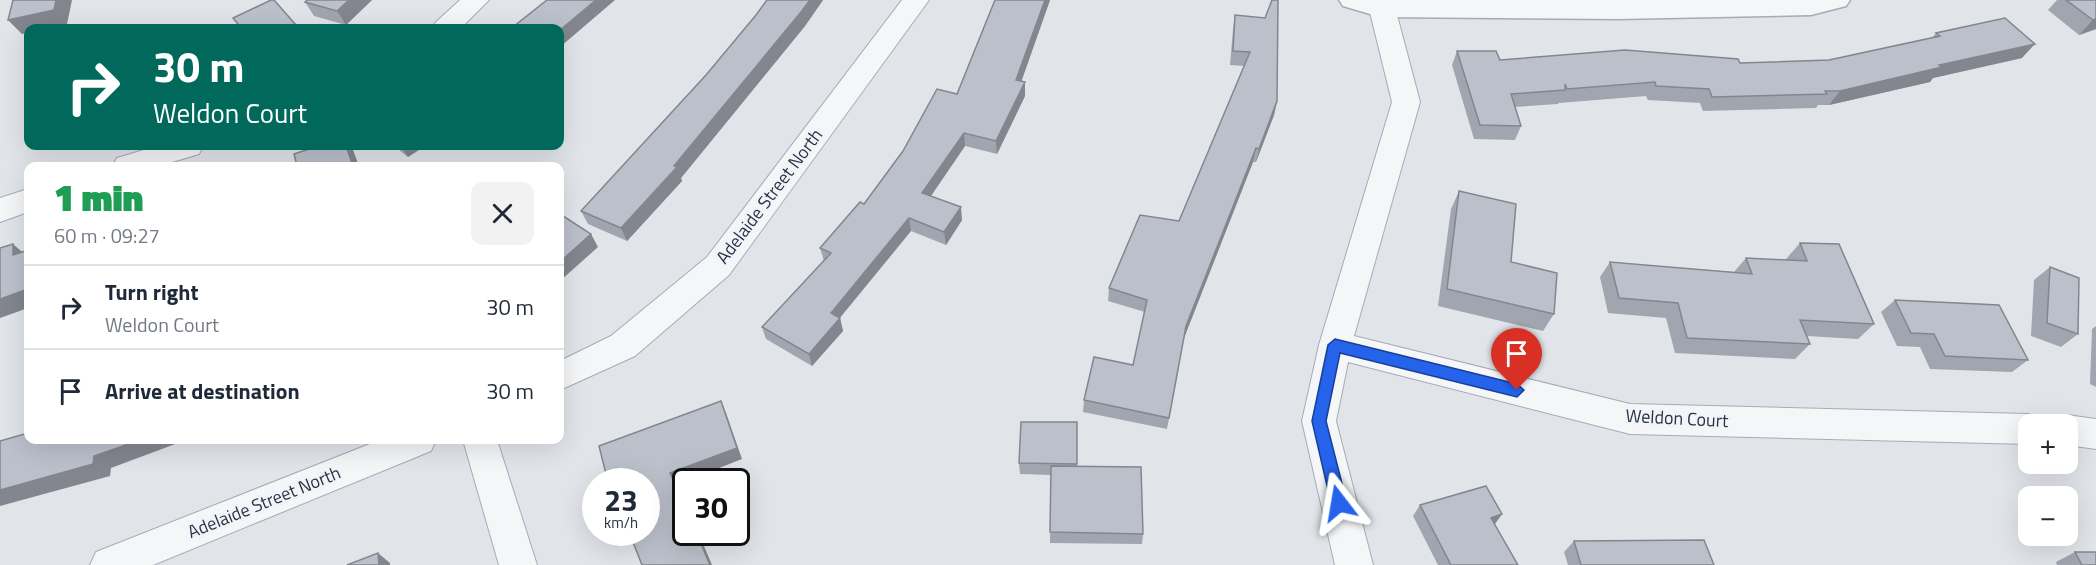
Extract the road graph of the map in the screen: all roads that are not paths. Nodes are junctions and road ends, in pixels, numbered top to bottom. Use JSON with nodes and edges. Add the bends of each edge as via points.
{"nodes":[{"id":1,"x":476,"y":0,"type":"edge"},
{"id":2,"x":916,"y":0,"type":"edge"},
{"id":3,"x":1836,"y":0,"type":"edge"},
{"id":4,"x":1371,"y":3,"type":"edge"},
{"id":5,"x":449,"y":24,"type":"edge"},
{"id":6,"x":177,"y":150,"type":"edge"},
{"id":7,"x":139,"y":162,"type":"edge"},
{"id":8,"x":24,"y":201,"type":"edge"},
{"id":9,"x":0,"y":210,"type":"edge"},
{"id":10,"x":1335,"y":345,"type":"junction"},
{"id":11,"x":564,"y":374,"type":"edge"},
{"id":12,"x":2018,"y":429,"type":"edge"},
{"id":13,"x":2078,"y":432,"type":"edge"},
{"id":14,"x":2096,"y":434,"type":"edge"},
{"id":15,"x":409,"y":444,"type":"edge"},
{"id":16,"x":481,"y":444,"type":"edge"},
{"id":17,"x":109,"y":565,"type":"edge"},
{"id":18,"x":518,"y":565,"type":"edge"},
{"id":19,"x":1354,"y":565,"type":"edge"}],
"edges":[{"from":1,"to":5,"type":"street"},
{"from":2,"to":11,"type":"street","name":"Adelaide Street North","via":[[718,266],[623,346]]},
{"from":3,"to":4,"type":"street","via":[[1811,6],[1630,9]]},
{"from":4,"to":10,"type":"street","via":[[1406,102]]},
{"from":6,"to":7,"type":"street"},
{"from":8,"to":9,"type":"street"},
{"from":10,"to":12,"type":"street","name":"Weldon Court","via":[[1630,418]]},
{"from":10,"to":19,"type":"street","via":[[1319,421]]},
{"from":13,"to":14,"type":"street"},
{"from":15,"to":17,"type":"street","name":"Adelaide Street North"},
{"from":16,"to":18,"type":"street"}]}
